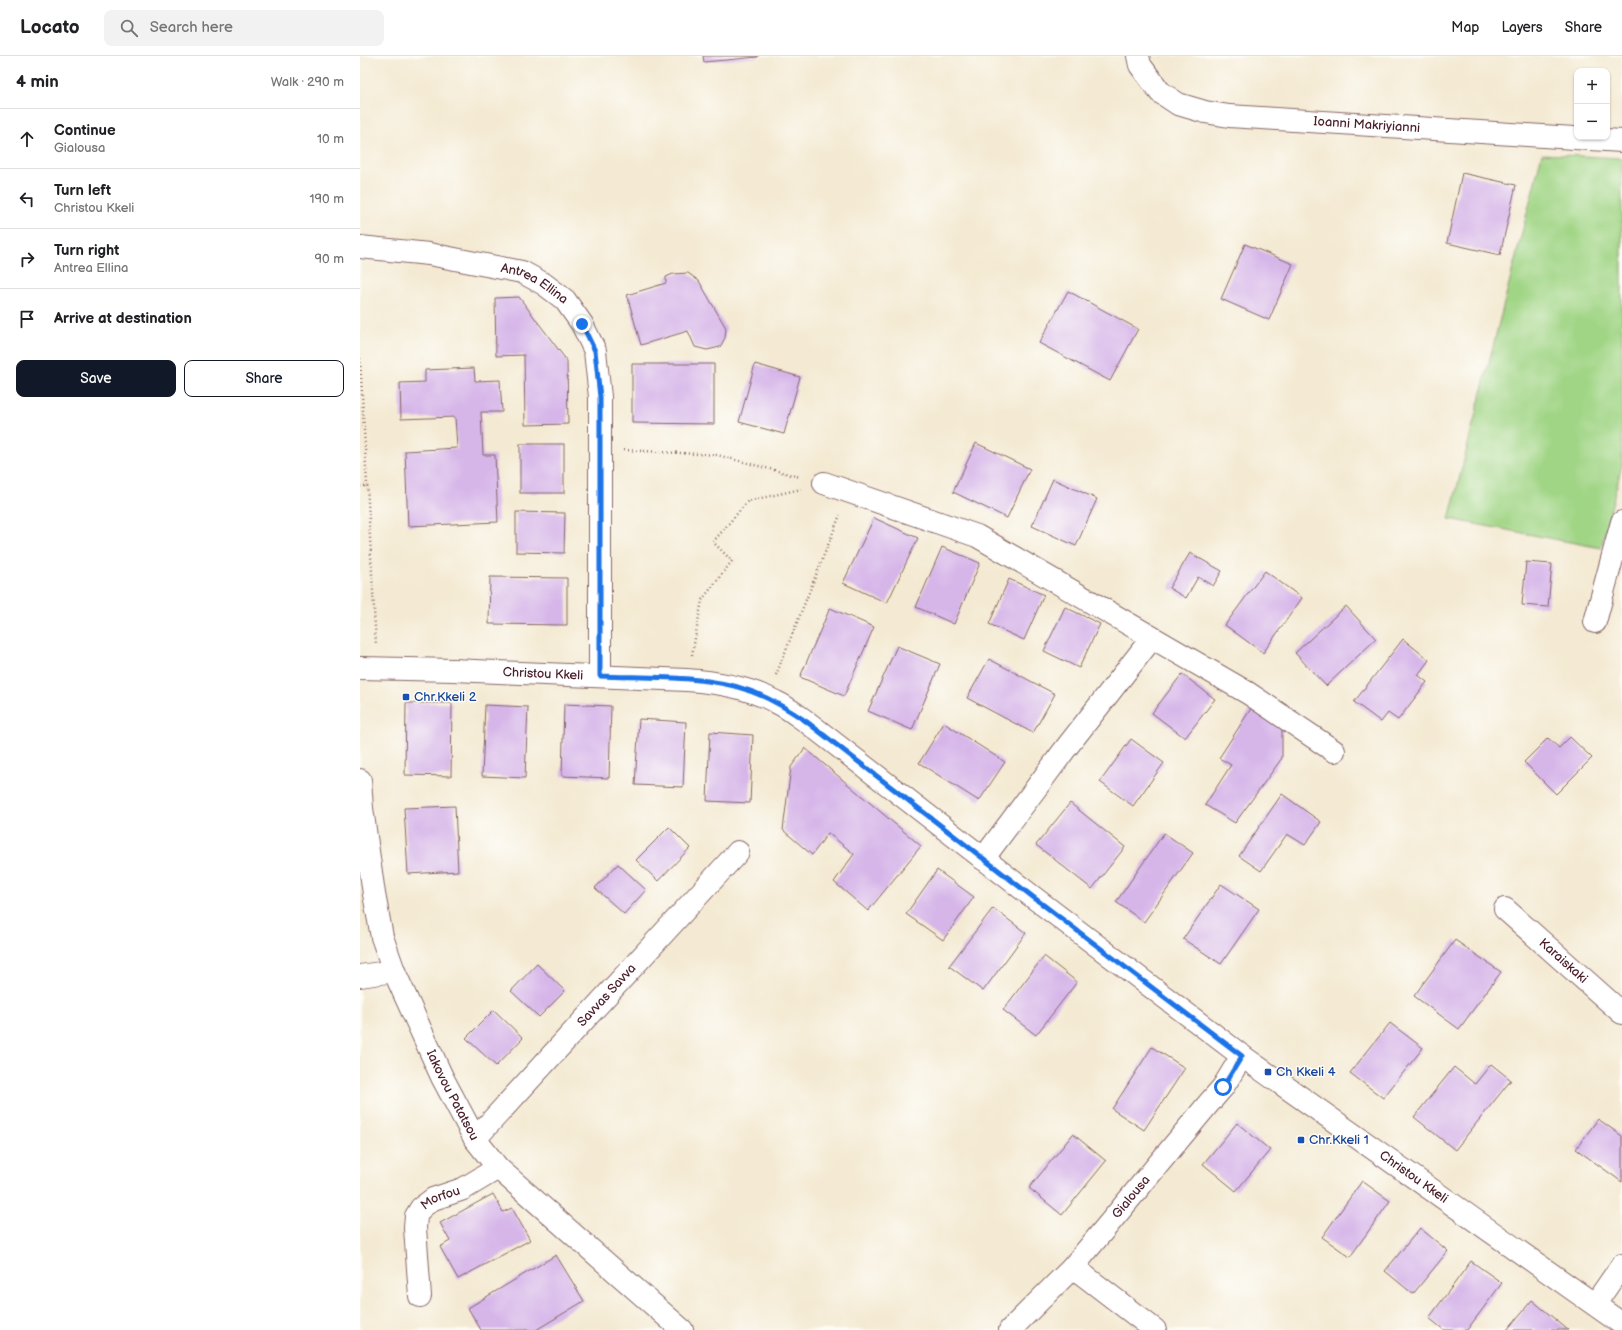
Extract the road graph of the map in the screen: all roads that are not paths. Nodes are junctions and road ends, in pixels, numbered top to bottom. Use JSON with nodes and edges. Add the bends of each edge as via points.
{"nodes":[{"id":1,"x":1138,"y":56,"type":"edge"},
{"id":2,"x":1622,"y":141,"type":"edge"},
{"id":3,"x":360,"y":248,"type":"edge"},
{"id":4,"x":824,"y":483,"type":"road end"},
{"id":5,"x":1622,"y":522,"type":"edge"},
{"id":6,"x":1594,"y":622,"type":"dead end"},
{"id":7,"x":1152,"y":638,"type":"junction"},
{"id":8,"x":369,"y":669,"type":"edge"},
{"id":9,"x":600,"y":676,"type":"junction"},
{"id":10,"x":1334,"y":751,"type":"dead end"},
{"id":11,"x":360,"y":780,"type":"edge"},
{"id":12,"x":738,"y":852,"type":"dead end"},
{"id":13,"x":983,"y":859,"type":"junction"},
{"id":14,"x":1505,"y":909,"type":"dead end"},
{"id":15,"x":394,"y":972,"type":"junction"},
{"id":16,"x":360,"y":976,"type":"edge"},
{"id":17,"x":1622,"y":1013,"type":"edge"},
{"id":18,"x":1242,"y":1056,"type":"junction"},
{"id":19,"x":475,"y":1139,"type":"junction"},
{"id":20,"x":498,"y":1168,"type":"junction"},
{"id":21,"x":1622,"y":1266,"type":"edge"},
{"id":22,"x":1073,"y":1268,"type":"junction"},
{"id":23,"x":420,"y":1296,"type":"dead end"},
{"id":24,"x":1594,"y":1304,"type":"junction"},
{"id":25,"x":1622,"y":1324,"type":"edge"},
{"id":26,"x":682,"y":1330,"type":"edge"},
{"id":27,"x":1010,"y":1330,"type":"edge"},
{"id":28,"x":1155,"y":1330,"type":"edge"}],
"edges":[{"from":1,"to":2,"type":"street","name":"Ioanni Makriyianni","via":[[1140,64],[1160,92],[1178,104],[1205,112],[1229,116]]},
{"from":3,"to":9,"type":"street","name":"Antrea Ellina","via":[[429,254],[522,272],[565,300],[582,324],[595,351],[600,397]]},
{"from":4,"to":7,"type":"street","via":[[977,536]]},
{"from":5,"to":6,"type":"street"},
{"from":7,"to":10,"type":"street","via":[[1248,693]]},
{"from":7,"to":13,"type":"street"},
{"from":8,"to":9,"type":"street","name":"Christou Kkeli"},
{"from":9,"to":13,"type":"street","name":"Christou Kkeli","via":[[716,682],[746,689],[776,702],[807,722]]},
{"from":11,"to":15,"type":"street","name":"Iakovou Patatsou","via":[[374,894],[382,937]]},
{"from":12,"to":19,"type":"street","name":"Savvas Savva"},
{"from":13,"to":18,"type":"street","name":"Christou Kkeli"},
{"from":14,"to":17,"type":"street","name":"Karaiskaki"},
{"from":15,"to":16,"type":"street"},
{"from":15,"to":19,"type":"street","name":"Iakovou Patatsou","via":[[442,1077]]},
{"from":18,"to":22,"type":"street","name":"Gialousa","via":[[1223,1087]]},
{"from":18,"to":24,"type":"street","name":"Christou Kkeli"},
{"from":19,"to":20,"type":"street","name":"Iakovou Patatsou"},
{"from":20,"to":23,"type":"street","name":"Morfou","via":[[463,1189],[433,1199],[421,1208],[416,1216]]},
{"from":20,"to":26,"type":"street","name":"Iakovou Patatsou"},
{"from":21,"to":24,"type":"street"},
{"from":22,"to":27,"type":"street","name":"Gialousa"},
{"from":22,"to":28,"type":"street"},
{"from":24,"to":25,"type":"street","name":"Christou Kkeli"}]}
